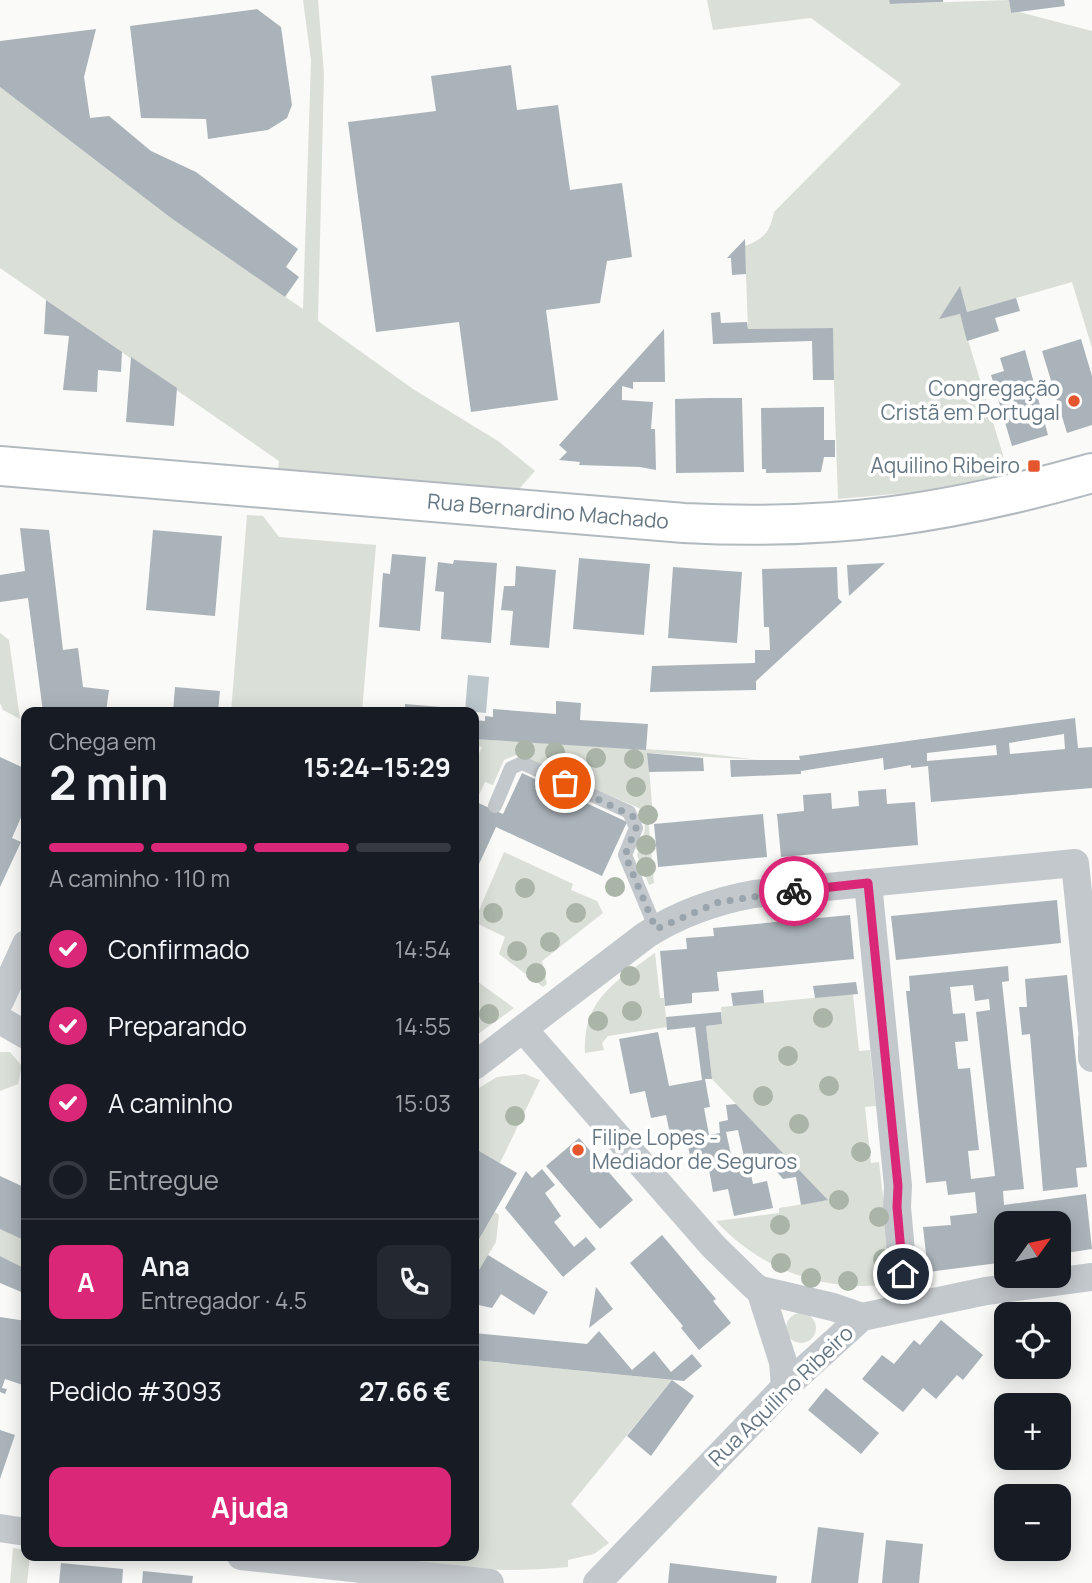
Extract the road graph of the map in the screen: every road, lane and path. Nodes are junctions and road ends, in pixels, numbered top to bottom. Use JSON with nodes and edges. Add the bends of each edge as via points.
{"nodes":[{"id":1,"x":0,"y":466,"type":"edge"},
{"id":2,"x":1092,"y":473,"type":"edge"},
{"id":3,"x":495,"y":806,"type":"dead end"},
{"id":4,"x":1084,"y":862,"type":"edge"},
{"id":5,"x":868,"y":883,"type":"junction"},
{"id":6,"x":656,"y":929,"type":"junction"},
{"id":7,"x":21,"y":955,"type":"edge"},
{"id":8,"x":0,"y":1001,"type":"edge"},
{"id":9,"x":0,"y":1020,"type":"edge"},
{"id":10,"x":524,"y":1030,"type":"junction"},
{"id":11,"x":1092,"y":1030,"type":"edge"},
{"id":12,"x":21,"y":1032,"type":"edge"},
{"id":13,"x":1092,"y":1038,"type":"edge"},
{"id":14,"x":1092,"y":1058,"type":"edge"},
{"id":15,"x":479,"y":1062,"type":"edge"},
{"id":16,"x":903,"y":1274,"type":"dead end"},
{"id":17,"x":1092,"y":1277,"type":"edge"},
{"id":18,"x":760,"y":1290,"type":"junction"},
{"id":19,"x":862,"y":1317,"type":"junction"},
{"id":20,"x":785,"y":1387,"type":"junction"},
{"id":21,"x":0,"y":1528,"type":"edge"},
{"id":22,"x":21,"y":1531,"type":"edge"},
{"id":23,"x":287,"y":1561,"type":"edge"},
{"id":24,"x":489,"y":1583,"type":"edge"},
{"id":25,"x":597,"y":1583,"type":"edge"}],
"edges":[{"from":1,"to":2,"type":"main road","name":"Rua Bernardino Machado","via":[[684,523],[784,526],[928,513]]},
{"from":3,"to":6,"type":"lane","via":[[512,768],[522,763],[629,812],[636,828],[625,855]]},
{"from":4,"to":5,"type":"street"},
{"from":4,"to":11,"type":"street"},
{"from":5,"to":6,"type":"street","via":[[739,897],[697,909]]},
{"from":5,"to":16,"type":"street"},
{"from":6,"to":10,"type":"street"},
{"from":7,"to":8,"type":"street"},
{"from":9,"to":12,"type":"street"},
{"from":10,"to":15,"type":"street"},
{"from":10,"to":18,"type":"street","via":[[713,1246]]},
{"from":13,"to":14,"type":"street"},
{"from":17,"to":19,"type":"street","name":"Rua Aquilino Ribeiro","via":[[986,1291]]},
{"from":18,"to":19,"type":"street"},
{"from":18,"to":20,"type":"street","via":[[783,1362]]},
{"from":19,"to":20,"type":"street","name":"Rua Aquilino Ribeiro"},
{"from":20,"to":25,"type":"street","name":"Rua Aquilino Ribeiro"},
{"from":21,"to":22,"type":"street"},
{"from":23,"to":24,"type":"street"}]}
